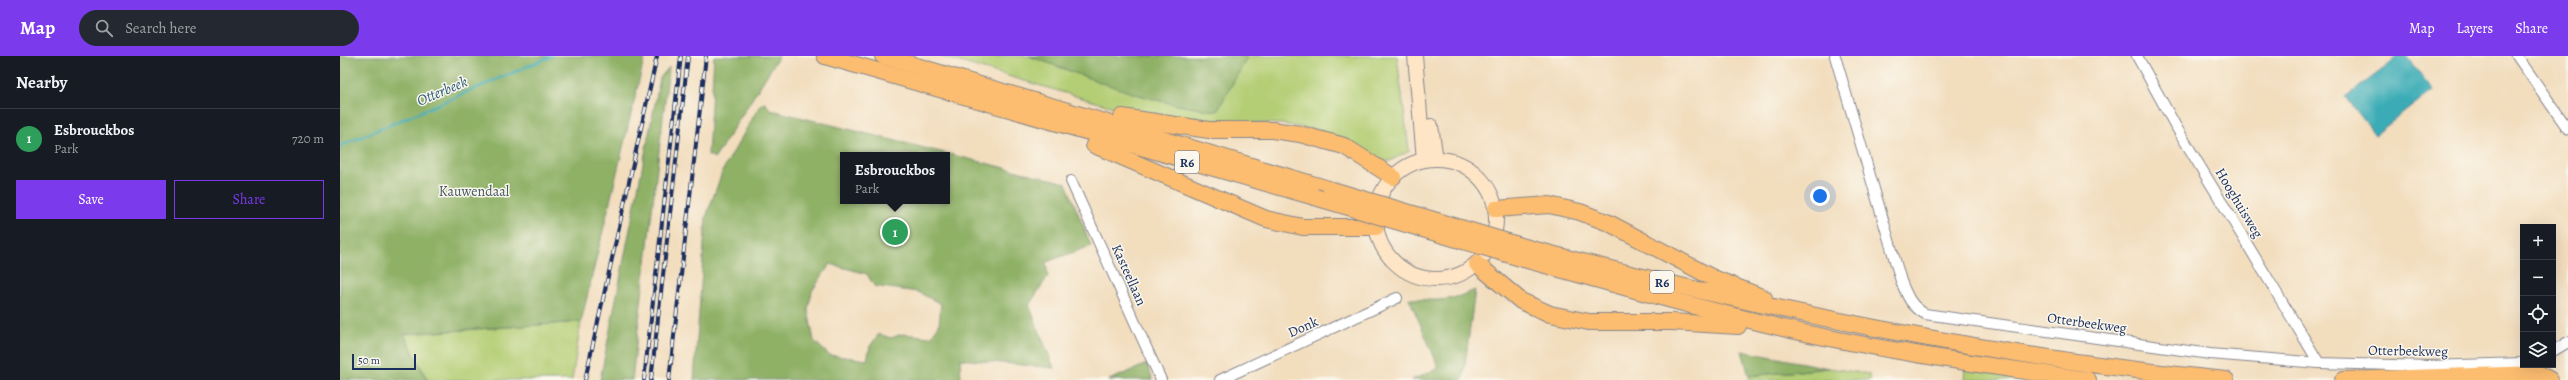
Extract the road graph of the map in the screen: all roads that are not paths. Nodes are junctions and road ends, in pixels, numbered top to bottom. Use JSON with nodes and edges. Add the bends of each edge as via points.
{"nodes":[{"id":1,"x":825,"y":56,"type":"edge"},
{"id":2,"x":883,"y":56,"type":"edge"},
{"id":3,"x":1415,"y":56,"type":"edge"},
{"id":4,"x":1424,"y":56,"type":"edge"},
{"id":5,"x":1835,"y":56,"type":"edge"},
{"id":6,"x":2137,"y":56,"type":"edge"},
{"id":7,"x":2517,"y":56,"type":"edge"},
{"id":8,"x":1421,"y":72,"type":"junction"},
{"id":9,"x":1081,"y":114,"type":"junction"},
{"id":10,"x":1060,"y":126,"type":"junction"},
{"id":11,"x":2568,"y":129,"type":"edge"},
{"id":12,"x":1430,"y":159,"type":"junction"},
{"id":13,"x":1393,"y":177,"type":"junction"},
{"id":14,"x":1072,"y":181,"type":"dead end"},
{"id":15,"x":1496,"y":209,"type":"junction"},
{"id":16,"x":1376,"y":227,"type":"junction"},
{"id":17,"x":1526,"y":253,"type":"junction"},
{"id":18,"x":1477,"y":264,"type":"junction"},
{"id":19,"x":1398,"y":298,"type":"dead end"},
{"id":20,"x":1797,"y":312,"type":"junction"},
{"id":21,"x":1778,"y":326,"type":"junction"},
{"id":22,"x":2568,"y":342,"type":"edge"},
{"id":23,"x":2556,"y":349,"type":"edge"},
{"id":24,"x":2319,"y":362,"type":"junction"},
{"id":25,"x":2520,"y":363,"type":"edge"},
{"id":26,"x":1161,"y":380,"type":"edge"},
{"id":27,"x":1220,"y":380,"type":"edge"},
{"id":28,"x":2088,"y":380,"type":"edge"},
{"id":29,"x":2226,"y":380,"type":"edge"},
{"id":30,"x":2343,"y":380,"type":"edge"},
{"id":31,"x":2550,"y":380,"type":"edge"}],
"edges":[{"from":1,"to":10,"type":"highway","number":"R6"},
{"from":2,"to":9,"type":"highway","number":"R6"},
{"from":3,"to":8,"type":"main road"},
{"from":4,"to":8,"type":"main road"},
{"from":5,"to":24,"type":"street","name":"Otterbeekweg","via":[[1901,281],[1909,301],[1915,308],[1936,317],[2210,354]]},
{"from":6,"to":24,"type":"street","name":"Hooghuisweg","via":[[2175,125]]},
{"from":7,"to":11,"type":"street"},
{"from":8,"to":12,"type":"main road","via":[[1431,134]]},
{"from":9,"to":13,"type":"highway","via":[[1209,130],[1272,130],[1300,134],[1344,146]]},
{"from":9,"to":17,"type":"highway","number":"R6","bridge":true,"via":[[1332,190]]},
{"from":10,"to":16,"type":"highway","via":[[1077,138],[1266,219],[1303,227]]},
{"from":10,"to":17,"type":"highway","number":"R6","bridge":true},
{"from":12,"to":13,"type":"main road","via":[[1412,164]]},
{"from":12,"to":15,"type":"main road","via":[[1459,163],[1478,176],[1489,190]]},
{"from":13,"to":16,"type":"main road","via":[[1377,204]]},
{"from":14,"to":26,"type":"street","name":"Kasteellaan"},
{"from":15,"to":18,"type":"main road","via":[[1494,238]]},
{"from":15,"to":20,"type":"highway","via":[[1549,205],[1580,212],[1609,223],[1713,278]]},
{"from":16,"to":18,"type":"main road","via":[[1381,244],[1390,260],[1417,277],[1431,280],[1450,278]]},
{"from":17,"to":20,"type":"highway","number":"R6"},
{"from":17,"to":21,"type":"highway","number":"R6","via":[[1671,300]]},
{"from":18,"to":21,"type":"highway","via":[[1521,301],[1550,314],[1588,322],[1707,323],[1762,329]]},
{"from":19,"to":27,"type":"street","name":"Donk"},
{"from":20,"to":29,"type":"highway","number":"R6","via":[[2069,363]]},
{"from":21,"to":28,"type":"highway","number":"R6","via":[[1966,362]]},
{"from":22,"to":23,"type":"street"},
{"from":24,"to":25,"type":"street","name":"Otterbeekweg","via":[[2429,366]]},
{"from":30,"to":31,"type":"highway","via":[[2540,374]]}]}
